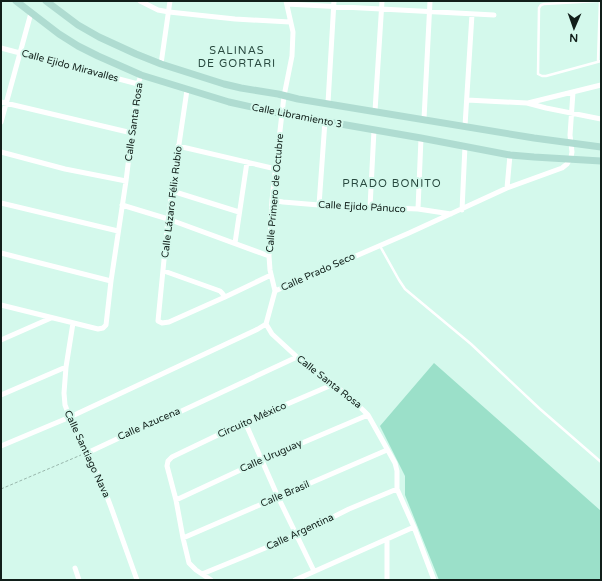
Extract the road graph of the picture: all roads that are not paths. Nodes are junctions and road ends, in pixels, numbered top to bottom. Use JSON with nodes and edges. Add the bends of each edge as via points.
{"nodes":[{"id":1,"x":16,"y":1,"type":"edge"},
{"id":2,"x":46,"y":1,"type":"edge"},
{"id":3,"x":140,"y":1,"type":"edge"},
{"id":4,"x":170,"y":1,"type":"edge"},
{"id":5,"x":382,"y":1,"type":"edge"},
{"id":6,"x":430,"y":1,"type":"edge"},
{"id":7,"x":599,"y":1,"type":"edge"},
{"id":8,"x":286,"y":2,"type":"edge"},
{"id":9,"x":334,"y":4,"type":"edge"},
{"id":10,"x":382,"y":9,"type":"junction"},
{"id":11,"x":168,"y":12,"type":"junction"},
{"id":12,"x":429,"y":12,"type":"junction"},
{"id":13,"x":31,"y":13,"type":"junction"},
{"id":14,"x":472,"y":14,"type":"junction"},
{"id":15,"x":494,"y":14,"type":"dead end"},
{"id":16,"x":290,"y":22,"type":"junction"},
{"id":17,"x":1,"y":48,"type":"edge"},
{"id":18,"x":19,"y":52,"type":"junction"},
{"id":19,"x":600,"y":61,"type":"edge"},
{"id":20,"x":161,"y":64,"type":"junction"},
{"id":21,"x":140,"y":75,"type":"junction"},
{"id":22,"x":138,"y":84,"type":"junction"},
{"id":23,"x":601,"y":85,"type":"edge"},
{"id":24,"x":187,"y":90,"type":"junction"},
{"id":25,"x":572,"y":92,"type":"junction"},
{"id":26,"x":284,"y":96,"type":"junction"},
{"id":27,"x":467,"y":100,"type":"junction"},
{"id":28,"x":3,"y":103,"type":"edge"},
{"id":29,"x":328,"y":103,"type":"junction"},
{"id":30,"x":527,"y":103,"type":"junction"},
{"id":31,"x":375,"y":111,"type":"junction"},
{"id":32,"x":571,"y":112,"type":"junction"},
{"id":33,"x":283,"y":114,"type":"junction"},
{"id":34,"x":424,"y":119,"type":"junction"},
{"id":35,"x":601,"y":119,"type":"edge"},
{"id":36,"x":324,"y":121,"type":"junction"},
{"id":37,"x":1,"y":122,"type":"edge"},
{"id":38,"x":465,"y":126,"type":"junction"},
{"id":39,"x":374,"y":130,"type":"junction"},
{"id":40,"x":132,"y":133,"type":"junction"},
{"id":41,"x":421,"y":138,"type":"junction"},
{"id":42,"x":178,"y":146,"type":"junction"},
{"id":43,"x":465,"y":146,"type":"junction"},
{"id":44,"x":601,"y":147,"type":"edge"},
{"id":45,"x":1,"y":152,"type":"edge"},
{"id":46,"x":510,"y":155,"type":"junction"},
{"id":47,"x":601,"y":161,"type":"edge"},
{"id":48,"x":247,"y":162,"type":"junction"},
{"id":49,"x":276,"y":169,"type":"junction"},
{"id":50,"x":126,"y":181,"type":"junction"},
{"id":51,"x":507,"y":188,"type":"junction"},
{"id":52,"x":172,"y":191,"type":"junction"},
{"id":53,"x":272,"y":200,"type":"junction"},
{"id":54,"x":1,"y":203,"type":"edge"},
{"id":55,"x":122,"y":205,"type":"junction"},
{"id":56,"x":319,"y":205,"type":"junction"},
{"id":57,"x":370,"y":207,"type":"junction"},
{"id":58,"x":418,"y":209,"type":"junction"},
{"id":59,"x":462,"y":210,"type":"junction"},
{"id":60,"x":239,"y":212,"type":"junction"},
{"id":61,"x":452,"y":214,"type":"junction"},
{"id":62,"x":168,"y":219,"type":"junction"},
{"id":63,"x":118,"y":231,"type":"junction"},
{"id":64,"x":235,"y":243,"type":"junction"},
{"id":65,"x":380,"y":245,"type":"junction"},
{"id":66,"x":1,"y":253,"type":"edge"},
{"id":67,"x":269,"y":256,"type":"junction"},
{"id":68,"x":164,"y":271,"type":"junction"},
{"id":69,"x":270,"y":275,"type":"junction"},
{"id":70,"x":111,"y":281,"type":"junction"},
{"id":71,"x":275,"y":291,"type":"junction"},
{"id":72,"x":225,"y":297,"type":"junction"},
{"id":73,"x":1,"y":305,"type":"edge"},
{"id":74,"x":51,"y":318,"type":"junction"},
{"id":75,"x":73,"y":323,"type":"junction"},
{"id":76,"x":266,"y":324,"type":"junction"},
{"id":77,"x":1,"y":340,"type":"edge"},
{"id":78,"x":297,"y":357,"type":"junction"},
{"id":79,"x":66,"y":366,"type":"junction"},
{"id":80,"x":334,"y":384,"type":"junction"},
{"id":81,"x":1,"y":395,"type":"edge"},
{"id":82,"x":368,"y":414,"type":"junction"},
{"id":83,"x":70,"y":417,"type":"junction"},
{"id":84,"x":245,"y":422,"type":"junction"},
{"id":85,"x":1,"y":446,"type":"edge"},
{"id":86,"x":387,"y":450,"type":"junction"},
{"id":87,"x":87,"y":453,"type":"junction"},
{"id":88,"x":262,"y":460,"type":"junction"},
{"id":89,"x":601,"y":462,"type":"edge"},
{"id":90,"x":397,"y":489,"type":"junction"},
{"id":91,"x":278,"y":497,"type":"junction"},
{"id":92,"x":176,"y":500,"type":"junction"},
{"id":93,"x":414,"y":527,"type":"junction"},
{"id":94,"x":297,"y":535,"type":"junction"},
{"id":95,"x":183,"y":538,"type":"junction"},
{"id":96,"x":387,"y":538,"type":"junction"},
{"id":97,"x":75,"y":568,"type":"dead end"},
{"id":98,"x":314,"y":571,"type":"junction"},
{"id":99,"x":202,"y":574,"type":"junction"},
{"id":100,"x":79,"y":580,"type":"edge"},
{"id":101,"x":137,"y":580,"type":"edge"},
{"id":102,"x":211,"y":580,"type":"edge"},
{"id":103,"x":295,"y":580,"type":"edge"},
{"id":104,"x":387,"y":580,"type":"edge"},
{"id":105,"x":434,"y":580,"type":"edge"}],
"edges":[{"from":1,"to":13,"type":"street","name":"Calle Libramiento 3"},
{"from":2,"to":20,"type":"street","name":"Calle Libramiento 3","via":[[99,37]]},
{"from":3,"to":11,"type":"street"},
{"from":4,"to":11,"type":"street"},
{"from":5,"to":10,"type":"street"},
{"from":6,"to":12,"type":"street"},
{"from":7,"to":19,"type":"lane"},
{"from":7,"to":19,"type":"lane","via":[[541,5],[538,74],[546,76]]},
{"from":8,"to":9,"type":"street"},
{"from":8,"to":16,"type":"street","name":"Calle Primero de Octubre"},
{"from":9,"to":10,"type":"street"},
{"from":9,"to":29,"type":"street"},
{"from":10,"to":12,"type":"street"},
{"from":10,"to":31,"type":"street"},
{"from":11,"to":16,"type":"street"},
{"from":11,"to":20,"type":"street"},
{"from":12,"to":14,"type":"street"},
{"from":12,"to":34,"type":"street"},
{"from":13,"to":18,"type":"street"},
{"from":13,"to":21,"type":"street","name":"Calle Libramiento 3","via":[[78,46]]},
{"from":14,"to":15,"type":"street"},
{"from":14,"to":27,"type":"street"},
{"from":16,"to":26,"type":"street","name":"Calle Primero de Octubre","via":[[293,32],[292,56]]},
{"from":17,"to":18,"type":"street","name":"Calle Ejido Miravalles"},
{"from":18,"to":22,"type":"street","name":"Calle Ejido Miravalles"},
{"from":18,"to":28,"type":"street"},
{"from":20,"to":26,"type":"street","name":"Calle Libramiento 3","via":[[224,84]]},
{"from":21,"to":22,"type":"street","name":"Calle Santa Rosa"},
{"from":21,"to":24,"type":"street","name":"Calle Libramiento 3"},
{"from":22,"to":40,"type":"street","name":"Calle Santa Rosa"},
{"from":23,"to":25,"type":"street"},
{"from":24,"to":33,"type":"street","name":"Calle Libramiento 3"},
{"from":24,"to":42,"type":"street","name":"Calle Lázaro Félix Rubio"},
{"from":25,"to":30,"type":"street"},
{"from":25,"to":32,"type":"street","name":"Calle Prado Seco"},
{"from":26,"to":29,"type":"street","name":"Calle Libramiento 3"},
{"from":26,"to":33,"type":"street","name":"Calle Primero de Octubre"},
{"from":27,"to":30,"type":"street"},
{"from":27,"to":38,"type":"street"},
{"from":28,"to":37,"type":"street"},
{"from":28,"to":40,"type":"street"},
{"from":29,"to":31,"type":"street","name":"Calle Libramiento 3"},
{"from":30,"to":32,"type":"street"},
{"from":31,"to":34,"type":"street","name":"Calle Libramiento 3"},
{"from":32,"to":35,"type":"street"},
{"from":32,"to":51,"type":"street","name":"Calle Prado Seco","via":[[572,152],[567,164]]},
{"from":33,"to":36,"type":"street","name":"Calle Libramiento 3"},
{"from":33,"to":49,"type":"street","name":"Calle Primero de Octubre"},
{"from":34,"to":38,"type":"street","name":"Calle Libramiento 3"},
{"from":36,"to":39,"type":"street","name":"Calle Libramiento 3"},
{"from":36,"to":56,"type":"street"},
{"from":38,"to":44,"type":"street","name":"Calle Libramiento 3"},
{"from":39,"to":41,"type":"street","name":"Calle Libramiento 3"},
{"from":39,"to":57,"type":"street"},
{"from":40,"to":50,"type":"street","name":"Calle Santa Rosa"},
{"from":41,"to":43,"type":"street","name":"Calle Libramiento 3"},
{"from":41,"to":58,"type":"street"},
{"from":42,"to":48,"type":"street"},
{"from":42,"to":52,"type":"street","name":"Calle Lázaro Félix Rubio"},
{"from":43,"to":46,"type":"street","name":"Calle Libramiento 3"},
{"from":43,"to":59,"type":"street"},
{"from":45,"to":50,"type":"street","via":[[65,169]]},
{"from":46,"to":47,"type":"street","name":"Calle Libramiento 3"},
{"from":46,"to":51,"type":"street"},
{"from":48,"to":49,"type":"street"},
{"from":48,"to":60,"type":"street"},
{"from":49,"to":53,"type":"street","name":"Calle Primero de Octubre"},
{"from":50,"to":55,"type":"street","name":"Calle Santa Rosa"},
{"from":51,"to":59,"type":"street","name":"Calle Prado Seco"},
{"from":52,"to":60,"type":"street"},
{"from":52,"to":62,"type":"street","name":"Calle Lázaro Félix Rubio"},
{"from":53,"to":56,"type":"street","name":"Calle Ejido Pánuco"},
{"from":53,"to":67,"type":"street","name":"Calle Primero de Octubre"},
{"from":54,"to":63,"type":"street"},
{"from":55,"to":62,"type":"street"},
{"from":55,"to":63,"type":"street","name":"Calle Santa Rosa"},
{"from":56,"to":57,"type":"street","name":"Calle Ejido Pánuco"},
{"from":57,"to":58,"type":"street","name":"Calle Ejido Pánuco"},
{"from":58,"to":61,"type":"street","name":"Calle Ejido Pánuco"},
{"from":59,"to":61,"type":"street","name":"Calle Prado Seco"},
{"from":60,"to":64,"type":"street"},
{"from":61,"to":65,"type":"street","name":"Calle Prado Seco"},
{"from":62,"to":64,"type":"street"},
{"from":62,"to":68,"type":"street","name":"Calle Lázaro Félix Rubio"},
{"from":63,"to":70,"type":"street","name":"Calle Santa Rosa"},
{"from":64,"to":67,"type":"street"},
{"from":65,"to":71,"type":"street","name":"Calle Prado Seco"},
{"from":65,"to":89,"type":"lane","via":[[406,289]]},
{"from":66,"to":70,"type":"street"},
{"from":67,"to":69,"type":"street","name":"Calle Primero de Octubre"},
{"from":68,"to":72,"type":"street","via":[[220,291]]},
{"from":68,"to":72,"type":"street","name":"Calle Lázaro Félix Rubio","via":[[158,320],[162,323]]},
{"from":69,"to":71,"type":"street","name":"Calle Primero de Octubre"},
{"from":69,"to":72,"type":"street"},
{"from":70,"to":75,"type":"street","name":"Calle Santa Rosa","via":[[106,325],[98,329]]},
{"from":71,"to":76,"type":"street","name":"Calle Prado Seco"},
{"from":73,"to":74,"type":"street"},
{"from":74,"to":75,"type":"street"},
{"from":74,"to":77,"type":"street"},
{"from":75,"to":79,"type":"street","name":"Calle Santiago Nava"},
{"from":76,"to":78,"type":"street","name":"Calle Santa Rosa","via":[[272,334]]},
{"from":76,"to":83,"type":"street"},
{"from":78,"to":80,"type":"street","name":"Calle Santa Rosa"},
{"from":78,"to":87,"type":"street","name":"Calle Azucena"},
{"from":79,"to":81,"type":"street"},
{"from":79,"to":83,"type":"street","name":"Calle Santiago Nava","via":[[64,393]]},
{"from":80,"to":82,"type":"street","name":"Calle Santa Rosa"},
{"from":80,"to":84,"type":"street","name":"Circuito México"},
{"from":82,"to":86,"type":"street","name":"Calle Santa Rosa"},
{"from":82,"to":88,"type":"street","name":"Calle Uruguay"},
{"from":83,"to":85,"type":"street"},
{"from":83,"to":87,"type":"street","name":"Calle Santiago Nava"},
{"from":84,"to":88,"type":"street"},
{"from":84,"to":92,"type":"street","name":"Circuito México","via":[[168,461]]},
{"from":86,"to":90,"type":"street","name":"Calle Santa Rosa","via":[[395,463]]},
{"from":86,"to":91,"type":"street","name":"Calle Brasil"},
{"from":87,"to":101,"type":"street","name":"Calle Santiago Nava","via":[[100,478]]},
{"from":88,"to":91,"type":"street"},
{"from":88,"to":92,"type":"street","name":"Calle Uruguay"},
{"from":90,"to":93,"type":"street","name":"Calle Santa Rosa"},
{"from":90,"to":94,"type":"street","name":"Calle Argentina"},
{"from":91,"to":94,"type":"street"},
{"from":91,"to":95,"type":"street","name":"Calle Brasil"},
{"from":92,"to":95,"type":"street"},
{"from":93,"to":96,"type":"street"},
{"from":93,"to":105,"type":"street","name":"Calle Santa Rosa"},
{"from":94,"to":98,"type":"street"},
{"from":94,"to":99,"type":"street","name":"Calle Argentina"},
{"from":95,"to":99,"type":"street","via":[[189,563]]},
{"from":96,"to":98,"type":"street"},
{"from":96,"to":104,"type":"street"},
{"from":97,"to":100,"type":"street"},
{"from":98,"to":103,"type":"street"},
{"from":99,"to":102,"type":"street"}]}
